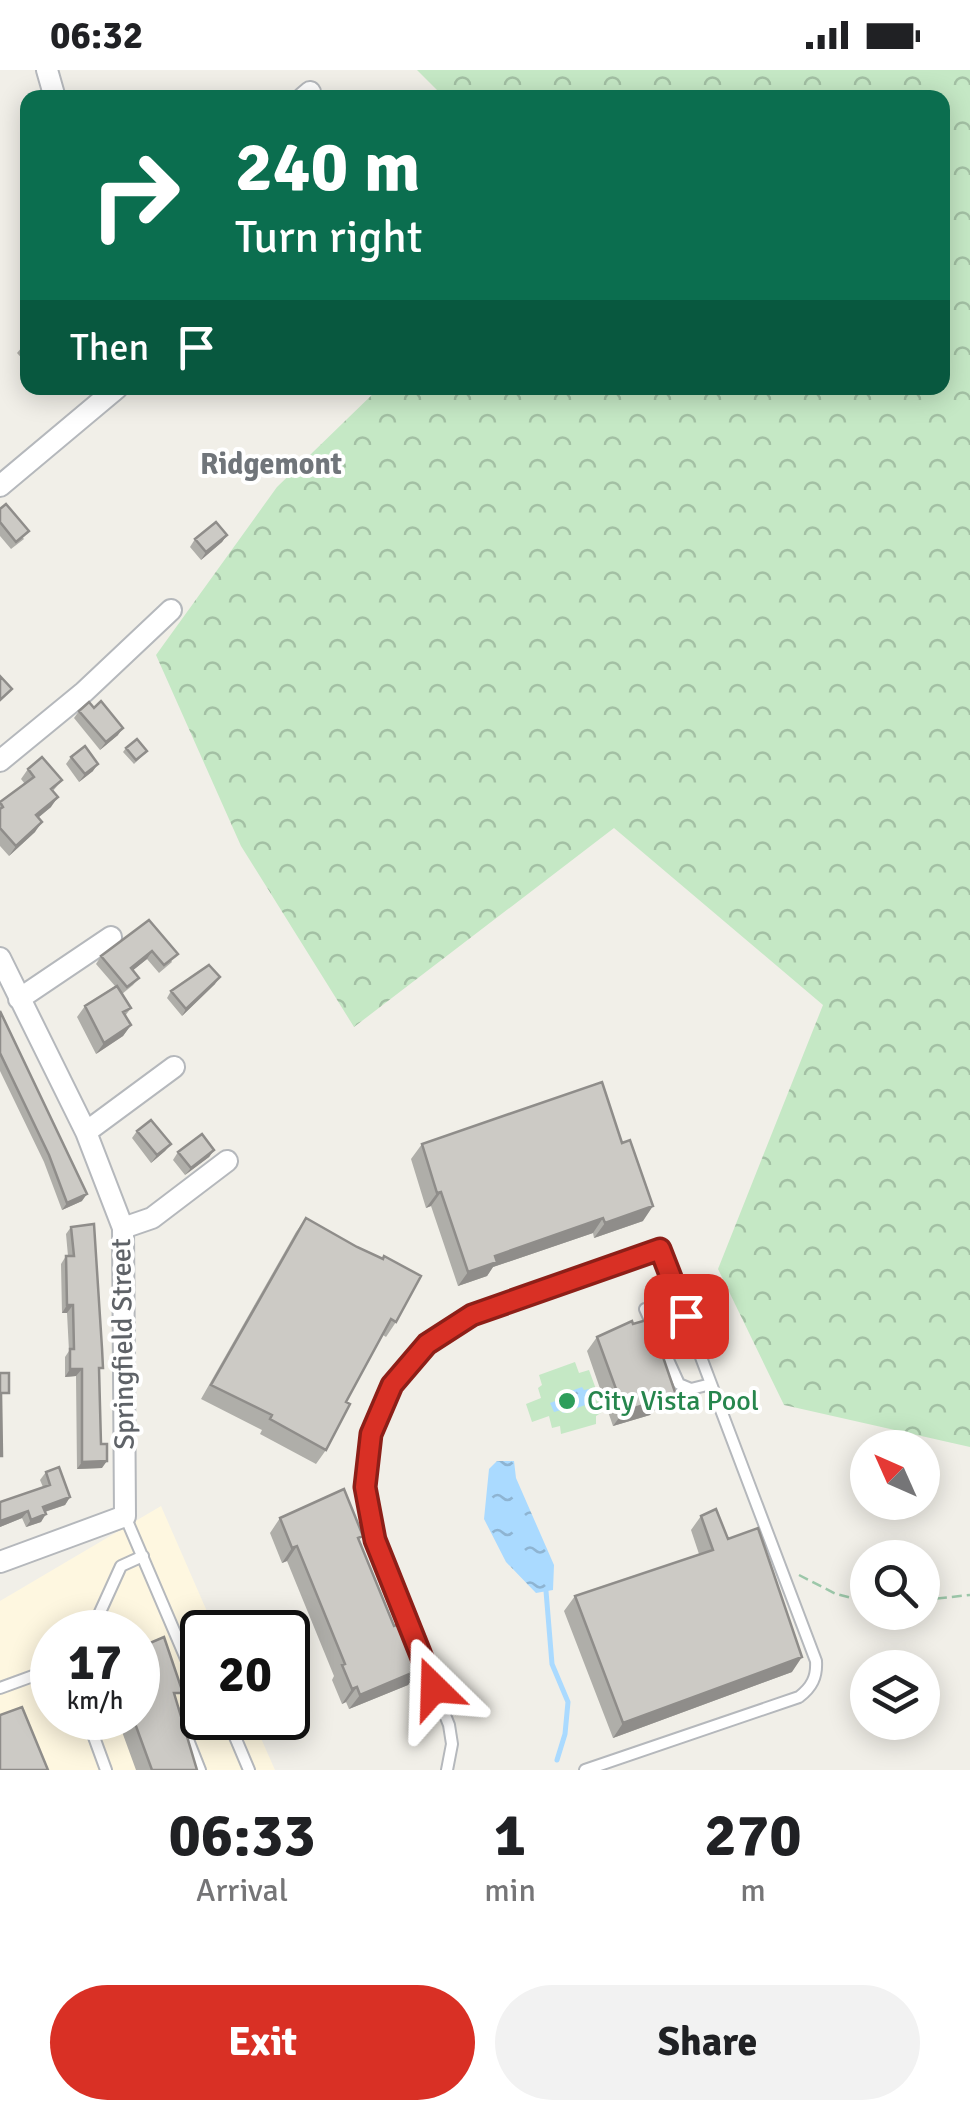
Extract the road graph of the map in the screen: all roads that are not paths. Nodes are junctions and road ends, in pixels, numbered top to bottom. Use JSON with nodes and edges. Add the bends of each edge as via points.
{"nodes":[{"id":1,"x":109,"y":395,"type":"edge"},
{"id":2,"x":0,"y":486,"type":"edge"},
{"id":3,"x":171,"y":610,"type":"dead end"},
{"id":4,"x":0,"y":761,"type":"edge"},
{"id":5,"x":111,"y":937,"type":"dead end"},
{"id":6,"x":0,"y":958,"type":"edge"},
{"id":7,"x":20,"y":998,"type":"junction"},
{"id":8,"x":174,"y":1067,"type":"dead end"},
{"id":9,"x":86,"y":1132,"type":"junction"},
{"id":10,"x":227,"y":1161,"type":"dead end"},
{"id":11,"x":123,"y":1228,"type":"junction"},
{"id":12,"x":644,"y":1309,"type":"dead end"},
{"id":13,"x":711,"y":1384,"type":"junction"},
{"id":14,"x":125,"y":1516,"type":"junction"},
{"id":15,"x":143,"y":1556,"type":"junction"},
{"id":16,"x":0,"y":1562,"type":"edge"},
{"id":17,"x":101,"y":1610,"type":"edge"},
{"id":18,"x":180,"y":1644,"type":"edge"},
{"id":19,"x":30,"y":1676,"type":"edge"},
{"id":20,"x":0,"y":1688,"type":"edge"},
{"id":21,"x":96,"y":1740,"type":"edge"},
{"id":22,"x":188,"y":1740,"type":"edge"},
{"id":23,"x":235,"y":1740,"type":"edge"},
{"id":24,"x":106,"y":1770,"type":"edge"},
{"id":25,"x":200,"y":1770,"type":"edge"},
{"id":26,"x":248,"y":1770,"type":"edge"},
{"id":27,"x":448,"y":1770,"type":"edge"},
{"id":28,"x":585,"y":1770,"type":"edge"}],
"edges":[{"from":1,"to":2,"type":"street"},
{"from":3,"to":4,"type":"street"},
{"from":5,"to":7,"type":"street"},
{"from":6,"to":7,"type":"street","name":"Springfield Street"},
{"from":7,"to":9,"type":"street","name":"Springfield Street"},
{"from":8,"to":9,"type":"street"},
{"from":9,"to":11,"type":"street","name":"Springfield Street"},
{"from":10,"to":11,"type":"street","via":[[152,1218]]},
{"from":11,"to":14,"type":"street","name":"Springfield Street"},
{"from":12,"to":13,"type":"lane","via":[[678,1384]]},
{"from":13,"to":27,"type":"lane","via":[[660,1249],[472,1315],[427,1344],[392,1385],[371,1434],[365,1487],[375,1540],[449,1724]]},
{"from":13,"to":28,"type":"lane","via":[[817,1672],[800,1697]]},
{"from":14,"to":15,"type":"lane"},
{"from":14,"to":16,"type":"street"},
{"from":15,"to":17,"type":"lane","via":[[121,1566]]},
{"from":15,"to":18,"type":"lane"},
{"from":19,"to":20,"type":"lane"},
{"from":21,"to":24,"type":"lane"},
{"from":22,"to":25,"type":"lane"},
{"from":23,"to":26,"type":"lane"}]}
